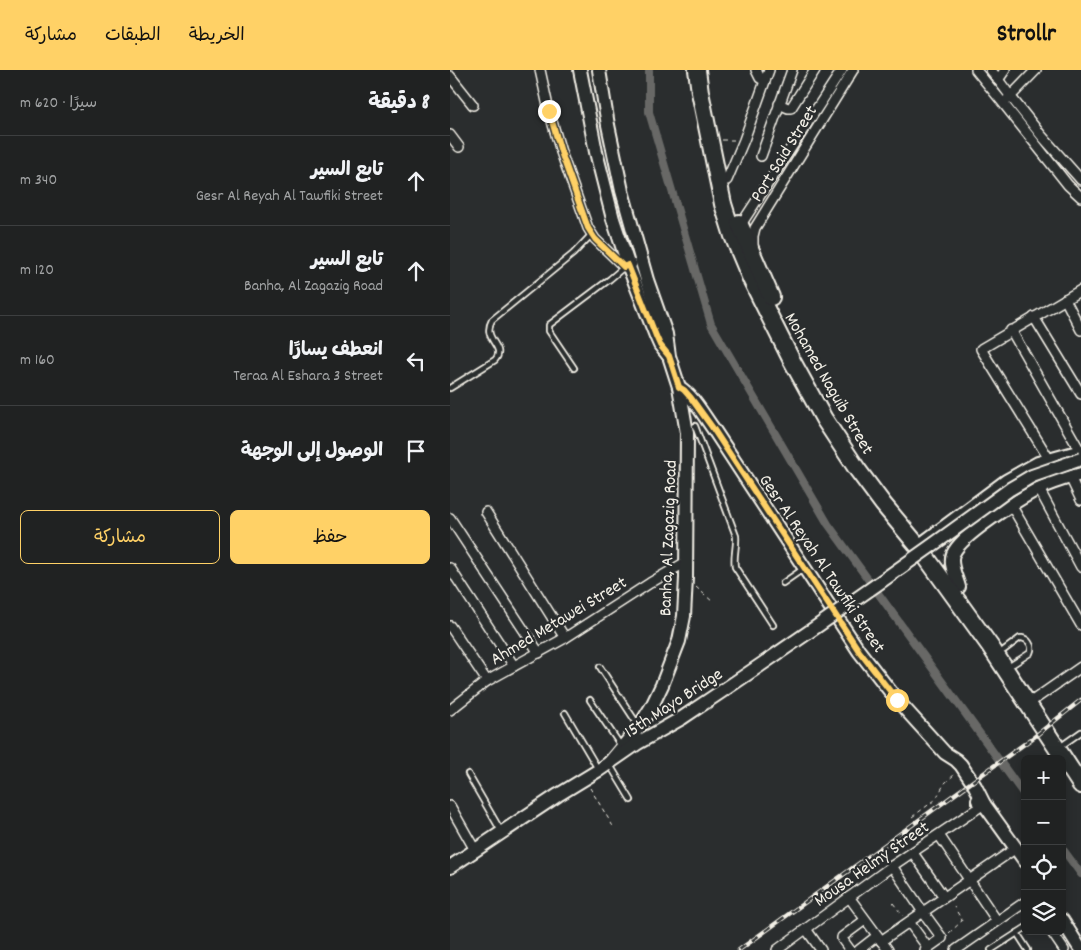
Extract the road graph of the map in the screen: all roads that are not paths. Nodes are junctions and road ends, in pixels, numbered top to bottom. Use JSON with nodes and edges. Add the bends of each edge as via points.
{"nodes":[{"id":1,"x":540,"y":70,"type":"edge"},
{"id":2,"x":580,"y":70,"type":"edge"},
{"id":3,"x":599,"y":70,"type":"edge"},
{"id":4,"x":756,"y":70,"type":"edge"},
{"id":5,"x":769,"y":70,"type":"edge"},
{"id":6,"x":792,"y":70,"type":"edge"},
{"id":7,"x":815,"y":70,"type":"edge"},
{"id":8,"x":842,"y":70,"type":"edge"},
{"id":9,"x":853,"y":70,"type":"edge"},
{"id":10,"x":976,"y":70,"type":"edge"},
{"id":11,"x":991,"y":70,"type":"edge"},
{"id":12,"x":1005,"y":70,"type":"edge"},
{"id":13,"x":1036,"y":70,"type":"edge"},
{"id":14,"x":702,"y":73,"type":"edge"},
{"id":15,"x":450,"y":76,"type":"edge"},
{"id":16,"x":998,"y":80,"type":"junction"},
{"id":17,"x":765,"y":81,"type":"junction"},
{"id":18,"x":1007,"y":100,"type":"junction"},
{"id":19,"x":707,"y":102,"type":"junction"},
{"id":20,"x":779,"y":104,"type":"junction"},
{"id":21,"x":473,"y":105,"type":"dead end"},
{"id":22,"x":450,"y":135,"type":"edge"},
{"id":23,"x":1041,"y":135,"type":"junction"},
{"id":24,"x":1033,"y":142,"type":"junction"},
{"id":25,"x":459,"y":147,"type":"dead end"},
{"id":26,"x":760,"y":156,"type":"dead end"},
{"id":27,"x":1080,"y":178,"type":"edge"},
{"id":28,"x":727,"y":180,"type":"junction"},
{"id":29,"x":1068,"y":185,"type":"junction"},
{"id":30,"x":1081,"y":197,"type":"edge"},
{"id":31,"x":740,"y":226,"type":"junction"},
{"id":32,"x":592,"y":234,"type":"junction"},
{"id":33,"x":754,"y":256,"type":"junction"},
{"id":34,"x":642,"y":261,"type":"junction"},
{"id":35,"x":626,"y":266,"type":"junction"},
{"id":36,"x":1081,"y":290,"type":"edge"},
{"id":37,"x":1065,"y":299,"type":"junction"},
{"id":38,"x":1034,"y":317,"type":"junction"},
{"id":39,"x":1011,"y":330,"type":"junction"},
{"id":40,"x":1081,"y":330,"type":"edge"},
{"id":41,"x":669,"y":356,"type":"junction"},
{"id":42,"x":574,"y":368,"type":"dead end"},
{"id":43,"x":679,"y":387,"type":"junction"},
{"id":44,"x":450,"y":388,"type":"edge"},
{"id":45,"x":1081,"y":394,"type":"edge"},
{"id":46,"x":819,"y":401,"type":"junction"},
{"id":47,"x":828,"y":416,"type":"junction"},
{"id":48,"x":712,"y":427,"type":"junction"},
{"id":49,"x":691,"y":429,"type":"junction"},
{"id":50,"x":1081,"y":451,"type":"edge"},
{"id":51,"x":1049,"y":459,"type":"junction"},
{"id":52,"x":1081,"y":459,"type":"edge"},
{"id":53,"x":1081,"y":466,"type":"edge"},
{"id":54,"x":1075,"y":475,"type":"edge"},
{"id":55,"x":1039,"y":488,"type":"junction"},
{"id":56,"x":1081,"y":500,"type":"edge"},
{"id":57,"x":1010,"y":505,"type":"junction"},
{"id":58,"x":486,"y":512,"type":"dead end"},
{"id":59,"x":450,"y":518,"type":"edge"},
{"id":60,"x":924,"y":542,"type":"junction"},
{"id":61,"x":686,"y":562,"type":"junction"},
{"id":62,"x":1081,"y":567,"type":"edge"},
{"id":63,"x":450,"y":568,"type":"edge"},
{"id":64,"x":804,"y":568,"type":"junction"},
{"id":65,"x":783,"y":583,"type":"dead end"},
{"id":66,"x":959,"y":587,"type":"junction"},
{"id":67,"x":773,"y":625,"type":"dead end"},
{"id":68,"x":1081,"y":625,"type":"edge"},
{"id":69,"x":450,"y":626,"type":"edge"},
{"id":70,"x":565,"y":638,"type":"junction"},
{"id":71,"x":1000,"y":652,"type":"junction"},
{"id":72,"x":539,"y":653,"type":"junction"},
{"id":73,"x":1013,"y":664,"type":"junction"},
{"id":74,"x":514,"y":666,"type":"junction"},
{"id":75,"x":1081,"y":667,"type":"edge"},
{"id":76,"x":600,"y":668,"type":"dead end"},
{"id":77,"x":487,"y":681,"type":"junction"},
{"id":78,"x":1035,"y":699,"type":"junction"},
{"id":79,"x":590,"y":700,"type":"dead end"},
{"id":80,"x":450,"y":710,"type":"edge"},
{"id":81,"x":565,"y":713,"type":"dead end"},
{"id":82,"x":647,"y":714,"type":"junction"},
{"id":83,"x":684,"y":720,"type":"junction"},
{"id":84,"x":1047,"y":726,"type":"junction"},
{"id":85,"x":639,"y":727,"type":"junction"},
{"id":86,"x":662,"y":730,"type":"junction"},
{"id":87,"x":1081,"y":732,"type":"edge"},
{"id":88,"x":1064,"y":744,"type":"junction"},
{"id":89,"x":625,"y":750,"type":"junction"},
{"id":90,"x":945,"y":752,"type":"junction"},
{"id":91,"x":604,"y":766,"type":"junction"},
{"id":92,"x":1081,"y":770,"type":"edge"},
{"id":93,"x":468,"y":774,"type":"dead end"},
{"id":94,"x":1081,"y":785,"type":"edge"},
{"id":95,"x":631,"y":800,"type":"dead end"},
{"id":96,"x":984,"y":804,"type":"junction"},
{"id":97,"x":450,"y":806,"type":"edge"},
{"id":98,"x":501,"y":832,"type":"junction"},
{"id":99,"x":939,"y":835,"type":"junction"},
{"id":100,"x":1016,"y":848,"type":"junction"},
{"id":101,"x":475,"y":850,"type":"junction"},
{"id":102,"x":913,"y":852,"type":"junction"},
{"id":103,"x":1021,"y":855,"type":"edge"},
{"id":104,"x":892,"y":866,"type":"junction"},
{"id":105,"x":450,"y":868,"type":"edge"},
{"id":106,"x":970,"y":881,"type":"junction"},
{"id":107,"x":849,"y":898,"type":"junction"},
{"id":108,"x":944,"y":898,"type":"junction"},
{"id":109,"x":1021,"y":905,"type":"edge"},
{"id":110,"x":923,"y":912,"type":"junction"},
{"id":111,"x":865,"y":920,"type":"junction"},
{"id":112,"x":997,"y":921,"type":"junction"},
{"id":113,"x":909,"y":922,"type":"junction"},
{"id":114,"x":1066,"y":926,"type":"edge"},
{"id":115,"x":806,"y":929,"type":"junction"},
{"id":116,"x":1021,"y":930,"type":"edge"},
{"id":117,"x":1017,"y":933,"type":"junction"},
{"id":118,"x":1055,"y":935,"type":"edge"},
{"id":119,"x":879,"y":938,"type":"junction"},
{"id":120,"x":789,"y":946,"type":"edge"},
{"id":121,"x":926,"y":949,"type":"edge"},
{"id":122,"x":777,"y":950,"type":"edge"},
{"id":123,"x":821,"y":950,"type":"edge"},
{"id":124,"x":850,"y":950,"type":"edge"},
{"id":125,"x":859,"y":950,"type":"edge"},
{"id":126,"x":888,"y":950,"type":"edge"},
{"id":127,"x":956,"y":950,"type":"edge"},
{"id":128,"x":991,"y":950,"type":"edge"},
{"id":129,"x":1028,"y":950,"type":"edge"},
{"id":130,"x":1064,"y":950,"type":"edge"},
{"id":131,"x":1081,"y":950,"type":"edge"}],
"edges":[{"from":1,"to":32,"type":"street","via":[[561,152]]},
{"from":2,"to":35,"type":"main road","name":"Banha, Al Zagazig Road","via":[[596,152]]},
{"from":3,"to":34,"type":"main road","name":"Banha, Al Zagazig Road","via":[[622,191]]},
{"from":4,"to":17,"type":"street"},
{"from":5,"to":17,"type":"street"},
{"from":6,"to":20,"type":"street"},
{"from":7,"to":20,"type":"street","via":[[791,108]]},
{"from":8,"to":31,"type":"street","name":"Port Said Street"},
{"from":9,"to":33,"type":"street","name":"Port Said Street","via":[[755,228]]},
{"from":10,"to":18,"type":"street"},
{"from":11,"to":16,"type":"street"},
{"from":12,"to":16,"type":"street"},
{"from":13,"to":18,"type":"street"},
{"from":14,"to":19,"type":"highway","name":"Mohamed Naguib Street"},
{"from":15,"to":21,"type":"street"},
{"from":16,"to":18,"type":"street"},
{"from":17,"to":28,"type":"street"},
{"from":18,"to":23,"type":"street"},
{"from":18,"to":24,"type":"street"},
{"from":19,"to":28,"type":"highway","name":"Mohamed Naguib Street"},
{"from":19,"to":46,"type":"highway","name":"Mohamed Naguib Street","via":[[723,204],[733,236],[770,320]]},
{"from":20,"to":26,"type":"street"},
{"from":22,"to":25,"type":"street"},
{"from":23,"to":24,"type":"street"},
{"from":23,"to":27,"type":"street"},
{"from":24,"to":29,"type":"street"},
{"from":27,"to":29,"type":"street"},
{"from":28,"to":31,"type":"highway","name":"Mohamed Naguib Street"},
{"from":29,"to":30,"type":"street"},
{"from":31,"to":33,"type":"highway","name":"Mohamed Naguib Street"},
{"from":32,"to":35,"type":"street"},
{"from":32,"to":44,"type":"lane","via":[[573,254],[492,320],[488,330],[498,349],[495,360]]},
{"from":33,"to":46,"type":"highway","name":"Mohamed Naguib Street"},
{"from":34,"to":35,"type":"street"},
{"from":34,"to":41,"type":"main road","name":"Banha, Al Zagazig Road","via":[[666,334]]},
{"from":35,"to":41,"type":"main road","name":"Banha, Al Zagazig Road","via":[[660,345]]},
{"from":35,"to":42,"type":"lane","via":[[549,324],[549,331]]},
{"from":36,"to":37,"type":"street"},
{"from":37,"to":38,"type":"street"},
{"from":37,"to":40,"type":"street"},
{"from":38,"to":39,"type":"street"},
{"from":38,"to":45,"type":"street"},
{"from":39,"to":50,"type":"street"},
{"from":39,"to":51,"type":"street","via":[[981,350]]},
{"from":41,"to":43,"type":"main road","name":"Banha, Al Zagazig Road"},
{"from":43,"to":48,"type":"main road","name":"Gesr Al Reyah Al Tawfiki Street"},
{"from":43,"to":49,"type":"main road","name":"Banha, Al Zagazig Road"},
{"from":46,"to":47,"type":"highway","name":"Mohamed Naguib Street"},
{"from":47,"to":60,"type":"highway","name":"Mohamed Naguib Street"},
{"from":47,"to":71,"type":"highway","name":"Mohamed Naguib Street","via":[[857,469]]},
{"from":48,"to":49,"type":"main road","via":[[700,424]]},
{"from":48,"to":64,"type":"main road","name":"Gesr Al Reyah Al Tawfiki Street"},
{"from":49,"to":61,"type":"main road","name":"Banha, Al Zagazig Road"},
{"from":49,"to":67,"type":"lane","via":[[736,536],[735,566]]},
{"from":50,"to":51,"type":"main road"},
{"from":51,"to":60,"type":"main road","via":[[1006,480]]},
{"from":52,"to":83,"type":"main road","name":"15th Mayo Bridge","bridge":true,"via":[[1032,476],[1010,489]]},
{"from":53,"to":83,"type":"main road","name":"15th Mayo Bridge","via":[[1043,478],[1012,495],[816,637],[750,682]]},
{"from":54,"to":55,"type":"main road"},
{"from":54,"to":56,"type":"street"},
{"from":55,"to":57,"type":"main road"},
{"from":55,"to":62,"type":"street"},
{"from":57,"to":66,"type":"main road","via":[[955,550],[952,565]]},
{"from":57,"to":68,"type":"street"},
{"from":58,"to":70,"type":"street"},
{"from":59,"to":72,"type":"street"},
{"from":60,"to":66,"type":"highway","name":"Mohamed Naguib Street"},
{"from":61,"to":70,"type":"street","name":"Ahmed Metawei Street"},
{"from":61,"to":82,"type":"main road","name":"Banha, Al Zagazig Road","via":[[684,616],[679,641]]},
{"from":63,"to":74,"type":"street"},
{"from":64,"to":65,"type":"lane"},
{"from":64,"to":90,"type":"main road","name":"Gesr Al Reyah Al Tawfiki Street","via":[[885,686]]},
{"from":66,"to":71,"type":"highway","name":"Mohamed Naguib Street"},
{"from":69,"to":77,"type":"street"},
{"from":70,"to":72,"type":"street","name":"Ahmed Metawei Street"},
{"from":71,"to":73,"type":"highway","name":"Mohamed Naguib Street"},
{"from":71,"to":73,"type":"lane","via":[[1020,638],[1025,639],[1030,644],[1030,653]]},
{"from":71,"to":84,"type":"highway","name":"Mohamed Naguib Street"},
{"from":72,"to":74,"type":"street","name":"Ahmed Metawei Street"},
{"from":73,"to":78,"type":"highway","name":"Mohamed Naguib Street"},
{"from":74,"to":77,"type":"street","name":"Ahmed Metawei Street"},
{"from":75,"to":78,"type":"street"},
{"from":76,"to":85,"type":"lane"},
{"from":77,"to":80,"type":"street","name":"Ahmed Metawei Street"},
{"from":78,"to":84,"type":"highway","name":"Mohamed Naguib Street"},
{"from":79,"to":89,"type":"lane"},
{"from":81,"to":91,"type":"lane"},
{"from":82,"to":85,"type":"main road","name":"Banha, Al Zagazig Road"},
{"from":82,"to":86,"type":"main road","via":[[652,725]]},
{"from":83,"to":86,"type":"main road","name":"15th Mayo Bridge"},
{"from":83,"to":89,"type":"main road","name":"15th Mayo Bridge","via":[[647,744]]},
{"from":84,"to":88,"type":"highway"},
{"from":84,"to":94,"type":"highway"},
{"from":85,"to":89,"type":"main road","name":"Banha, Al Zagazig Road"},
{"from":86,"to":89,"type":"main road","name":"15th Mayo Bridge"},
{"from":87,"to":88,"type":"lane"},
{"from":88,"to":92,"type":"highway"},
{"from":89,"to":91,"type":"main road","name":"Banha, Al Zagazig Road"},
{"from":90,"to":96,"type":"main road","name":"Gesr Al Reyah Al Tawfiki Street","via":[[956,773]]},
{"from":90,"to":96,"type":"main road","name":"Gesr Al Reyah Al Tawfiki Street","via":[[956,760],[972,781]]},
{"from":91,"to":95,"type":"lane"},
{"from":91,"to":98,"type":"main road","name":"Banha, Al Zagazig Road"},
{"from":93,"to":98,"type":"lane"},
{"from":96,"to":99,"type":"street","name":"Mousa Helmy Street"},
{"from":96,"to":100,"type":"main road","name":"Gesr Al Reyah Al Tawfiki Street"},
{"from":97,"to":101,"type":"street"},
{"from":98,"to":101,"type":"main road","name":"Banha, Al Zagazig Road"},
{"from":99,"to":102,"type":"street","name":"Mousa Helmy Street"},
{"from":99,"to":106,"type":"street"},
{"from":100,"to":103,"type":"main road","name":"Gesr Al Reyah Al Tawfiki Street"},
{"from":100,"to":106,"type":"street"},
{"from":101,"to":105,"type":"main road","name":"Banha, Al Zagazig Road"},
{"from":102,"to":104,"type":"street","name":"Mousa Helmy Street"},
{"from":102,"to":108,"type":"street"},
{"from":104,"to":107,"type":"street","name":"Mousa Helmy Street"},
{"from":104,"to":110,"type":"street"},
{"from":106,"to":108,"type":"street"},
{"from":106,"to":112,"type":"street"},
{"from":107,"to":111,"type":"street"},
{"from":107,"to":115,"type":"street","name":"Mousa Helmy Street"},
{"from":108,"to":110,"type":"street"},
{"from":109,"to":112,"type":"street"},
{"from":110,"to":113,"type":"street"},
{"from":110,"to":121,"type":"street","via":[[942,938]]},
{"from":111,"to":119,"type":"street"},
{"from":111,"to":124,"type":"street","via":[[842,937]]},
{"from":112,"to":127,"type":"street"},
{"from":113,"to":119,"type":"street"},
{"from":113,"to":121,"type":"street"},
{"from":114,"to":131,"type":"main road"},
{"from":115,"to":120,"type":"street","name":"Mousa Helmy Street"},
{"from":115,"to":123,"type":"street"},
{"from":116,"to":117,"type":"lane"},
{"from":117,"to":128,"type":"lane"},
{"from":117,"to":129,"type":"lane"},
{"from":118,"to":130,"type":"street"},
{"from":119,"to":125,"type":"street"},
{"from":119,"to":126,"type":"street"},
{"from":120,"to":122,"type":"street","name":"Mousa Helmy Street"}]}
